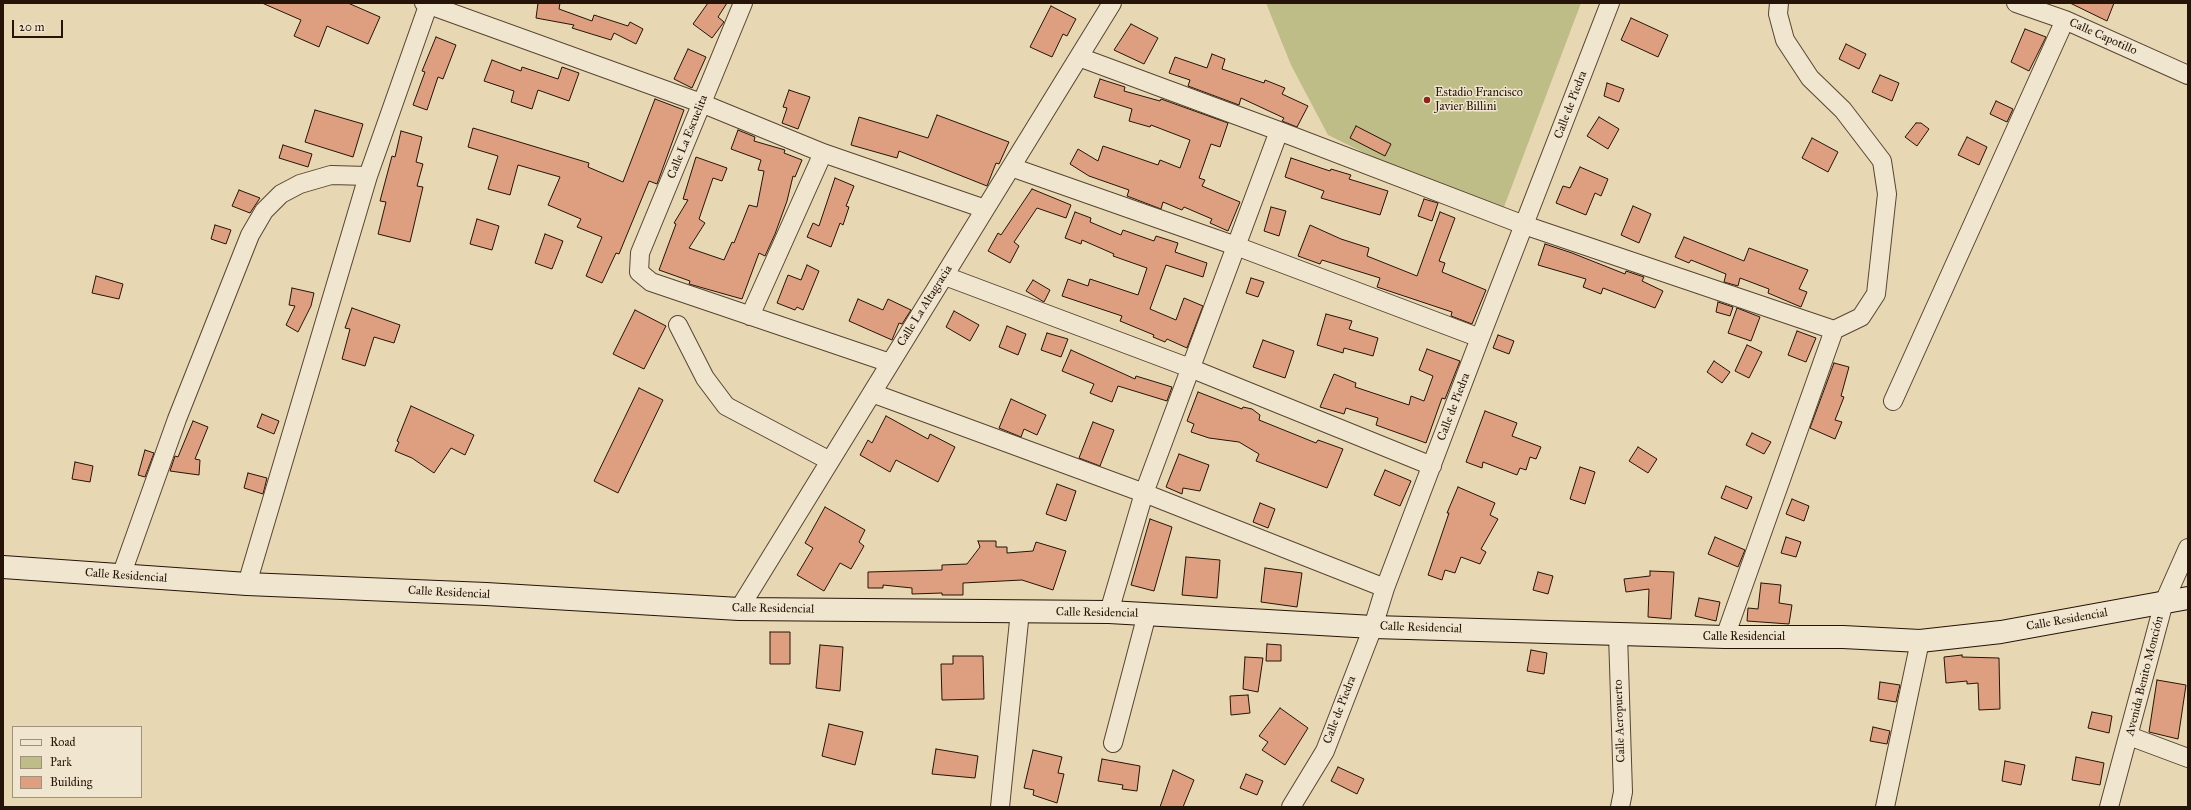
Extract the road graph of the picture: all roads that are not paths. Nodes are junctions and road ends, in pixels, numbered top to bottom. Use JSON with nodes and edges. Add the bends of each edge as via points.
{"nodes":[{"id":1,"x":743,"y":3,"type":"edge"},
{"id":2,"x":1112,"y":3,"type":"edge"},
{"id":3,"x":1610,"y":3,"type":"edge"},
{"id":4,"x":1779,"y":3,"type":"edge"},
{"id":5,"x":2016,"y":3,"type":"edge"},
{"id":6,"x":427,"y":4,"type":"edge"},
{"id":7,"x":2065,"y":20,"type":"junction"},
{"id":8,"x":1078,"y":57,"type":"junction"},
{"id":9,"x":2188,"y":75,"type":"edge"},
{"id":10,"x":701,"y":103,"type":"junction"},
{"id":11,"x":1279,"y":131,"type":"junction"},
{"id":12,"x":824,"y":153,"type":"junction"},
{"id":13,"x":1011,"y":167,"type":"junction"},
{"id":14,"x":368,"y":176,"type":"junction"},
{"id":15,"x":985,"y":209,"type":"junction"},
{"id":16,"x":1524,"y":225,"type":"junction"},
{"id":17,"x":1236,"y":246,"type":"junction"},
{"id":18,"x":945,"y":276,"type":"junction"},
{"id":19,"x":750,"y":316,"type":"junction"},
{"id":20,"x":678,"y":325,"type":"dead end"},
{"id":21,"x":1834,"y":330,"type":"junction"},
{"id":22,"x":1480,"y":338,"type":"junction"},
{"id":23,"x":890,"y":363,"type":"junction"},
{"id":24,"x":1190,"y":368,"type":"junction"},
{"id":25,"x":872,"y":393,"type":"junction"},
{"id":26,"x":1893,"y":401,"type":"dead end"},
{"id":27,"x":830,"y":461,"type":"junction"},
{"id":28,"x":1432,"y":466,"type":"junction"},
{"id":29,"x":1144,"y":493,"type":"junction"},
{"id":30,"x":2188,"y":548,"type":"edge"},
{"id":31,"x":3,"y":567,"type":"edge"},
{"id":32,"x":121,"y":576,"type":"junction"},
{"id":33,"x":248,"y":584,"type":"junction"},
{"id":34,"x":1385,"y":588,"type":"junction"},
{"id":35,"x":2188,"y":598,"type":"edge"},
{"id":36,"x":2164,"y":602,"type":"junction"},
{"id":37,"x":738,"y":609,"type":"junction"},
{"id":38,"x":1020,"y":611,"type":"junction"},
{"id":39,"x":1109,"y":612,"type":"junction"},
{"id":40,"x":1147,"y":614,"type":"junction"},
{"id":41,"x":1373,"y":627,"type":"junction"},
{"id":42,"x":1618,"y":634,"type":"junction"},
{"id":43,"x":1726,"y":637,"type":"junction"},
{"id":44,"x":1920,"y":641,"type":"junction"},
{"id":45,"x":2129,"y":736,"type":"junction"},
{"id":46,"x":1114,"y":743,"type":"dead end"},
{"id":47,"x":2188,"y":758,"type":"edge"},
{"id":48,"x":1000,"y":807,"type":"edge"},
{"id":49,"x":1291,"y":807,"type":"edge"},
{"id":50,"x":1620,"y":807,"type":"edge"},
{"id":51,"x":1885,"y":807,"type":"edge"},
{"id":52,"x":2109,"y":807,"type":"edge"}],
"edges":[{"from":1,"to":10,"type":"street","name":"Calle La Escuelita"},
{"from":2,"to":8,"type":"street","name":"Calle La Altagracia"},
{"from":3,"to":16,"type":"street","name":"Calle de Piedra"},
{"from":4,"to":21,"type":"street","via":[[1778,14],[1785,40],[1810,78],[1843,110],[1882,161],[1886,194],[1876,294],[1861,317]]},
{"from":5,"to":7,"type":"street","name":"Calle Capotillo"},
{"from":6,"to":10,"type":"street"},
{"from":6,"to":14,"type":"street"},
{"from":7,"to":9,"type":"street","name":"Calle Capotillo"},
{"from":7,"to":26,"type":"street"},
{"from":8,"to":11,"type":"street"},
{"from":8,"to":13,"type":"street","name":"Calle La Altagracia"},
{"from":10,"to":12,"type":"street"},
{"from":10,"to":19,"type":"street","name":"Calle La Escuelita","via":[[640,253],[639,272],[651,282]]},
{"from":11,"to":16,"type":"street"},
{"from":11,"to":17,"type":"street"},
{"from":12,"to":15,"type":"street"},
{"from":12,"to":19,"type":"street"},
{"from":13,"to":15,"type":"street","name":"Calle La Altagracia"},
{"from":13,"to":17,"type":"street"},
{"from":14,"to":32,"type":"street","via":[[331,175],[300,184],[281,194],[264,211],[250,235],[177,419]]},
{"from":14,"to":33,"type":"street"},
{"from":15,"to":18,"type":"street","name":"Calle La Altagracia"},
{"from":16,"to":21,"type":"street"},
{"from":16,"to":22,"type":"street","name":"Calle de Piedra"},
{"from":17,"to":22,"type":"street"},
{"from":17,"to":24,"type":"street"},
{"from":18,"to":23,"type":"street","name":"Calle La Altagracia"},
{"from":18,"to":24,"type":"street"},
{"from":19,"to":23,"type":"street"},
{"from":20,"to":27,"type":"street","via":[[705,378],[726,406]]},
{"from":21,"to":43,"type":"street"},
{"from":22,"to":28,"type":"street","name":"Calle de Piedra"},
{"from":23,"to":25,"type":"street","name":"Calle La Altagracia"},
{"from":24,"to":28,"type":"street"},
{"from":24,"to":29,"type":"street"},
{"from":25,"to":27,"type":"street","name":"Calle La Altagracia"},
{"from":25,"to":29,"type":"street"},
{"from":27,"to":37,"type":"street","name":"Calle La Altagracia"},
{"from":28,"to":34,"type":"street","name":"Calle de Piedra"},
{"from":29,"to":34,"type":"street"},
{"from":29,"to":39,"type":"street"},
{"from":30,"to":36,"type":"street","name":"Avenida Benito Monción"},
{"from":31,"to":32,"type":"main road","name":"Calle Residencial"},
{"from":32,"to":33,"type":"main road","name":"Calle Residencial"},
{"from":33,"to":37,"type":"main road","name":"Calle Residencial","via":[[486,594]]},
{"from":34,"to":41,"type":"street","name":"Calle de Piedra"},
{"from":35,"to":36,"type":"main road","name":"Calle Residencial"},
{"from":36,"to":44,"type":"main road","name":"Calle Residencial","via":[[2001,632]]},
{"from":36,"to":45,"type":"street","name":"Avenida Benito Monción"},
{"from":37,"to":38,"type":"main road","name":"Calle Residencial"},
{"from":38,"to":39,"type":"main road","name":"Calle Residencial"},
{"from":38,"to":48,"type":"street"},
{"from":39,"to":40,"type":"main road","name":"Calle Residencial"},
{"from":40,"to":41,"type":"main road","name":"Calle Residencial"},
{"from":40,"to":46,"type":"street"},
{"from":41,"to":42,"type":"main road","name":"Calle Residencial"},
{"from":41,"to":49,"type":"street","name":"Calle de Piedra","via":[[1325,750]]},
{"from":42,"to":43,"type":"main road","name":"Calle Residencial"},
{"from":42,"to":50,"type":"street","name":"Calle Aeropuerto","via":[[1623,792]]},
{"from":43,"to":44,"type":"main road","name":"Calle Residencial","via":[[1843,637]]},
{"from":44,"to":51,"type":"street"},
{"from":45,"to":47,"type":"street"},
{"from":45,"to":52,"type":"street","name":"Avenida Benito Monción"}]}
